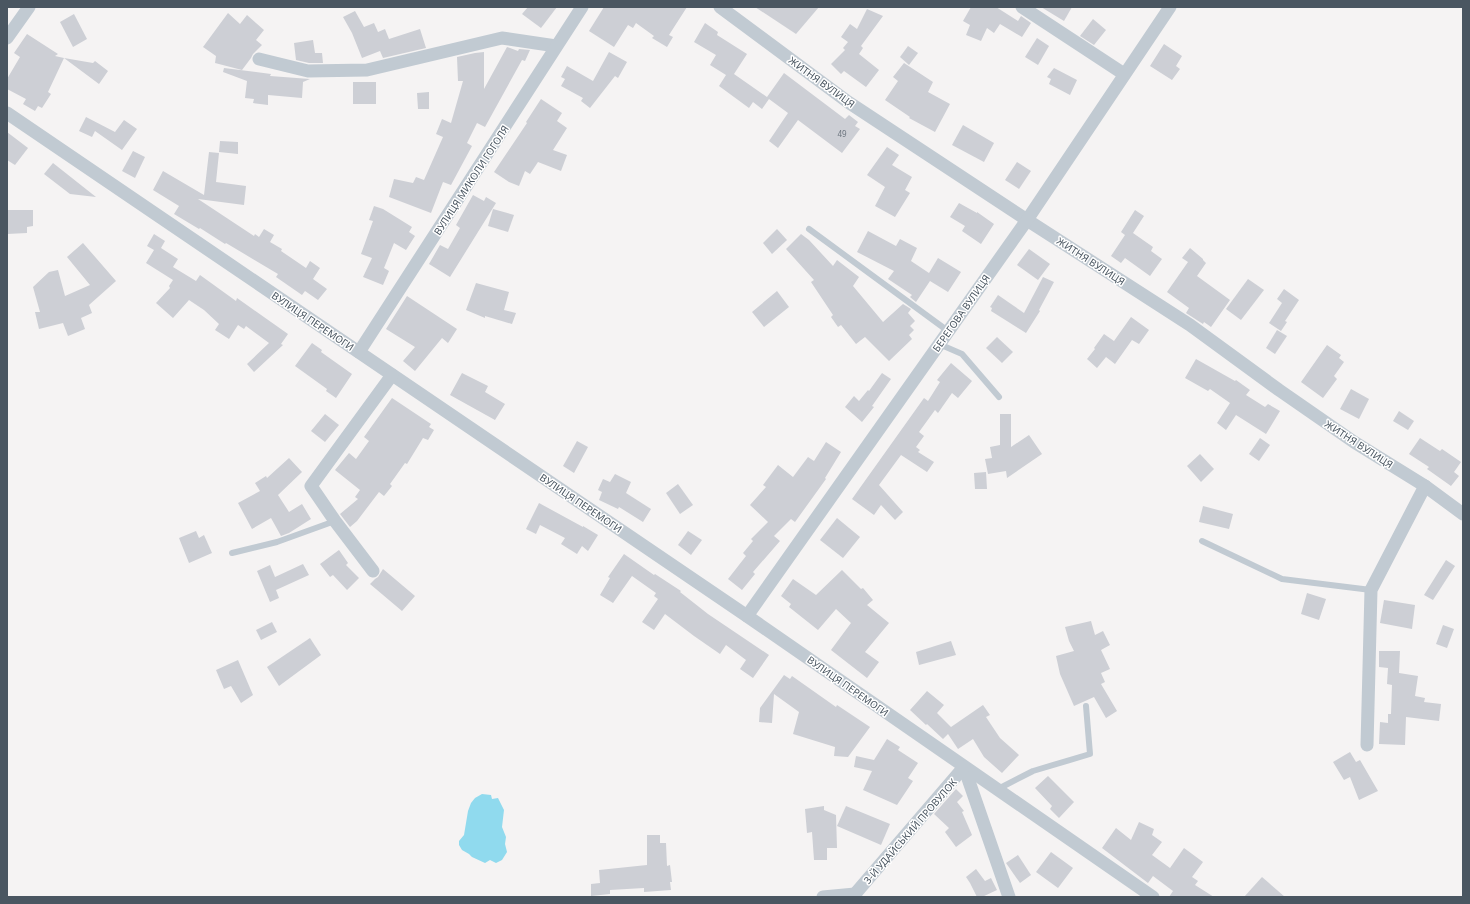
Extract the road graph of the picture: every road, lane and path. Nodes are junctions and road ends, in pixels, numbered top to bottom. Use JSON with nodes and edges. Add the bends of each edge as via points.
{"nodes":[{"id":1,"x":29,"y":7,"type":"edge"},
{"id":2,"x":582,"y":7,"type":"edge"},
{"id":3,"x":720,"y":7,"type":"edge"},
{"id":4,"x":1022,"y":7,"type":"edge"},
{"id":5,"x":1170,"y":7,"type":"edge"},
{"id":6,"x":7,"y":38,"type":"edge"},
{"id":7,"x":556,"y":46,"type":"junction"},
{"id":8,"x":259,"y":59,"type":"dead end"},
{"id":9,"x":1124,"y":74,"type":"junction"},
{"id":10,"x":7,"y":113,"type":"edge"},
{"id":11,"x":1027,"y":220,"type":"junction"},
{"id":12,"x":809,"y":229,"type":"dead end"},
{"id":13,"x":948,"y":331,"type":"junction"},
{"id":14,"x":939,"y":344,"type":"junction"},
{"id":15,"x":359,"y":352,"type":"junction"},
{"id":16,"x":392,"y":375,"type":"junction"},
{"id":17,"x":999,"y":397,"type":"dead end"},
{"id":18,"x":1425,"y":486,"type":"junction"},
{"id":19,"x":1463,"y":514,"type":"edge"},
{"id":20,"x":335,"y":521,"type":"junction"},
{"id":21,"x":1202,"y":541,"type":"dead end"},
{"id":22,"x":232,"y":554,"type":"dead end"},
{"id":23,"x":373,"y":571,"type":"dead end"},
{"id":24,"x":1372,"y":590,"type":"junction"},
{"id":25,"x":747,"y":616,"type":"junction"},
{"id":26,"x":1086,"y":706,"type":"dead end"},
{"id":27,"x":1368,"y":745,"type":"dead end"},
{"id":28,"x":964,"y":767,"type":"junction"},
{"id":29,"x":996,"y":789,"type":"junction"},
{"id":30,"x":855,"y":896,"type":"edge"},
{"id":31,"x":824,"y":897,"type":"edge"},
{"id":32,"x":1009,"y":897,"type":"edge"},
{"id":33,"x":1153,"y":897,"type":"edge"}],
"edges":[{"from":1,"to":6,"type":"street"},
{"from":2,"to":7,"type":"street","name":"ВУЛИЦЯ МИКОЛИ ГОГОЛЯ"},
{"from":3,"to":11,"type":"street","name":"ЖИТНЯ ВУЛИЦЯ","via":[[848,102]]},
{"from":4,"to":9,"type":"street"},
{"from":5,"to":9,"type":"street","name":"БЕРЕГОВА ВУЛИЦЯ"},
{"from":7,"to":8,"type":"street","via":[[502,38],[367,70],[308,71]]},
{"from":7,"to":15,"type":"street","name":"ВУЛИЦЯ МИКОЛИ ГОГОЛЯ"},
{"from":9,"to":11,"type":"street","name":"БЕРЕГОВА ВУЛИЦЯ"},
{"from":10,"to":15,"type":"street","name":"ВУЛИЦЯ ПЕРЕМОГИ"},
{"from":11,"to":13,"type":"street","name":"БЕРЕГОВА ВУЛИЦЯ"},
{"from":11,"to":18,"type":"street","name":"ЖИТНЯ ВУЛИЦЯ","via":[[1190,325],[1278,390]]},
{"from":12,"to":13,"type":"lane"},
{"from":13,"to":14,"type":"street","name":"БЕРЕГОВА ВУЛИЦЯ"},
{"from":14,"to":17,"type":"lane","via":[[962,354]]},
{"from":14,"to":25,"type":"street","name":"БЕРЕГОВА ВУЛИЦЯ"},
{"from":15,"to":16,"type":"street","name":"ВУЛИЦЯ ПЕРЕМОГИ"},
{"from":16,"to":20,"type":"street","via":[[311,486]]},
{"from":16,"to":25,"type":"street","name":"ВУЛИЦЯ ПЕРЕМОГИ"},
{"from":18,"to":19,"type":"street","name":"ЖИТНЯ ВУЛИЦЯ"},
{"from":18,"to":24,"type":"street"},
{"from":20,"to":22,"type":"lane","via":[[277,542]]},
{"from":20,"to":23,"type":"street"},
{"from":21,"to":24,"type":"lane","via":[[1282,579]]},
{"from":24,"to":27,"type":"street"},
{"from":25,"to":28,"type":"street","name":"ВУЛИЦЯ ПЕРЕМОГИ"},
{"from":26,"to":29,"type":"lane","via":[[1090,754],[1033,770]]},
{"from":28,"to":29,"type":"street","name":"ВУЛИЦЯ ПЕРЕМОГИ"},
{"from":28,"to":30,"type":"street","name":"3-Й УДАЙСЬКИЙ ПРОВУЛОК"},
{"from":28,"to":32,"type":"street"},
{"from":29,"to":33,"type":"street","name":"ВУЛИЦЯ ПЕРЕМОГИ"},
{"from":30,"to":31,"type":"street","name":"3-Й УДАЙСЬКИЙ ПРОВУЛОК"}]}
